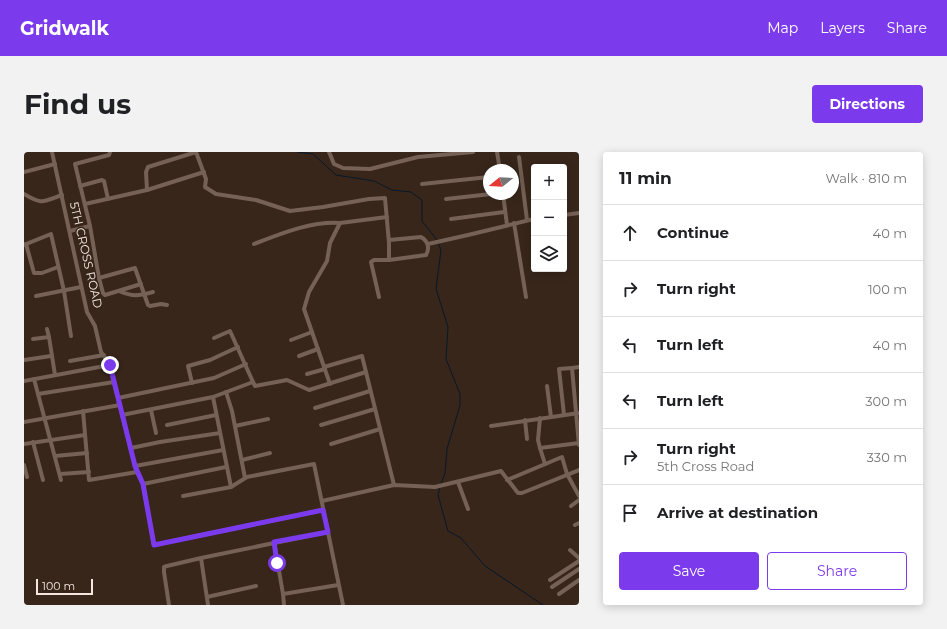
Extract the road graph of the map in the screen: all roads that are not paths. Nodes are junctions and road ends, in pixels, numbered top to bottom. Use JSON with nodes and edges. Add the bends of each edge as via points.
{"nodes":[{"id":1,"x":52,"y":152,"type":"edge"},
{"id":2,"x":110,"y":152,"type":"edge"},
{"id":3,"x":329,"y":152,"type":"edge"},
{"id":4,"x":473,"y":152,"type":"edge"},
{"id":5,"x":498,"y":152,"type":"edge"},
{"id":6,"x":519,"y":157,"type":"dead end"},
{"id":7,"x":55,"y":164,"type":"junction"},
{"id":8,"x":499,"y":164,"type":"edge"},
{"id":9,"x":24,"y":172,"type":"edge"},
{"id":10,"x":204,"y":172,"type":"junction"},
{"id":11,"x":483,"y":178,"type":"edge"},
{"id":12,"x":422,"y":184,"type":"dead end"},
{"id":13,"x":80,"y":186,"type":"junction"},
{"id":14,"x":147,"y":190,"type":"junction"},
{"id":15,"x":24,"y":194,"type":"edge"},
{"id":16,"x":62,"y":195,"type":"junction"},
{"id":17,"x":483,"y":195,"type":"edge"},
{"id":18,"x":108,"y":199,"type":"junction"},
{"id":19,"x":446,"y":199,"type":"dead end"},
{"id":20,"x":503,"y":200,"type":"edge"},
{"id":21,"x":85,"y":204,"type":"junction"},
{"id":22,"x":504,"y":212,"type":"junction"},
{"id":23,"x":579,"y":213,"type":"edge"},
{"id":24,"x":567,"y":215,"type":"edge"},
{"id":25,"x":387,"y":217,"type":"junction"},
{"id":26,"x":451,"y":219,"type":"dead end"},
{"id":27,"x":531,"y":219,"type":"edge"},
{"id":28,"x":527,"y":220,"type":"junction"},
{"id":29,"x":340,"y":223,"type":"junction"},
{"id":30,"x":514,"y":223,"type":"junction"},
{"id":31,"x":507,"y":225,"type":"junction"},
{"id":32,"x":90,"y":226,"type":"junction"},
{"id":33,"x":70,"y":231,"type":"junction"},
{"id":34,"x":389,"y":240,"type":"junction"},
{"id":35,"x":254,"y":244,"type":"dead end"},
{"id":36,"x":428,"y":244,"type":"junction"},
{"id":37,"x":25,"y":245,"type":"edge"},
{"id":38,"x":29,"y":259,"type":"junction"},
{"id":39,"x":24,"y":260,"type":"edge"},
{"id":40,"x":389,"y":260,"type":"junction"},
{"id":41,"x":58,"y":267,"type":"junction"},
{"id":42,"x":99,"y":278,"type":"junction"},
{"id":43,"x":141,"y":284,"type":"junction"},
{"id":44,"x":81,"y":287,"type":"junction"},
{"id":45,"x":64,"y":291,"type":"junction"},
{"id":46,"x":119,"y":291,"type":"junction"},
{"id":47,"x":153,"y":292,"type":"dead end"},
{"id":48,"x":144,"y":294,"type":"junction"},
{"id":49,"x":36,"y":296,"type":"dead end"},
{"id":50,"x":379,"y":297,"type":"dead end"},
{"id":51,"x":526,"y":297,"type":"dead end"},
{"id":52,"x":167,"y":305,"type":"dead end"},
{"id":53,"x":47,"y":329,"type":"dead end"},
{"id":54,"x":312,"y":332,"type":"junction"},
{"id":55,"x":49,"y":336,"type":"junction"},
{"id":56,"x":71,"y":336,"type":"dead end"},
{"id":57,"x":214,"y":338,"type":"dead end"},
{"id":58,"x":33,"y":339,"type":"dead end"},
{"id":59,"x":291,"y":340,"type":"dead end"},
{"id":60,"x":238,"y":347,"type":"junction"},
{"id":61,"x":318,"y":349,"type":"junction"},
{"id":62,"x":104,"y":355,"type":"junction"},
{"id":63,"x":52,"y":356,"type":"junction"},
{"id":64,"x":299,"y":356,"type":"dead end"},
{"id":65,"x":24,"y":360,"type":"edge"},
{"id":66,"x":70,"y":360,"type":"dead end"},
{"id":67,"x":246,"y":364,"type":"junction"},
{"id":68,"x":110,"y":365,"type":"junction"},
{"id":69,"x":579,"y":367,"type":"edge"},
{"id":70,"x":324,"y":368,"type":"junction"},
{"id":71,"x":572,"y":368,"type":"junction"},
{"id":72,"x":366,"y":372,"type":"junction"},
{"id":73,"x":307,"y":374,"type":"dead end"},
{"id":74,"x":54,"y":375,"type":"junction"},
{"id":75,"x":34,"y":379,"type":"junction"},
{"id":76,"x":24,"y":381,"type":"edge"},
{"id":77,"x":114,"y":382,"type":"junction"},
{"id":78,"x":192,"y":382,"type":"junction"},
{"id":79,"x":253,"y":382,"type":"junction"},
{"id":80,"x":330,"y":384,"type":"junction"},
{"id":81,"x":547,"y":386,"type":"dead end"},
{"id":82,"x":577,"y":389,"type":"edge"},
{"id":83,"x":370,"y":391,"type":"junction"},
{"id":84,"x":226,"y":392,"type":"junction"},
{"id":85,"x":38,"y":394,"type":"junction"},
{"id":86,"x":212,"y":397,"type":"junction"},
{"id":87,"x":118,"y":398,"type":"junction"},
{"id":88,"x":120,"y":405,"type":"junction"},
{"id":89,"x":315,"y":408,"type":"dead end"},
{"id":90,"x":375,"y":409,"type":"junction"},
{"id":91,"x":151,"y":410,"type":"junction"},
{"id":92,"x":83,"y":411,"type":"junction"},
{"id":93,"x":577,"y":413,"type":"edge"},
{"id":94,"x":122,"y":415,"type":"junction"},
{"id":95,"x":216,"y":415,"type":"junction"},
{"id":96,"x":564,"y":415,"type":"junction"},
{"id":97,"x":551,"y":417,"type":"junction"},
{"id":98,"x":45,"y":418,"type":"junction"},
{"id":99,"x":540,"y":418,"type":"junction"},
{"id":100,"x":268,"y":419,"type":"dead end"},
{"id":101,"x":525,"y":420,"type":"junction"},
{"id":102,"x":24,"y":422,"type":"edge"},
{"id":103,"x":167,"y":425,"type":"dead end"},
{"id":104,"x":321,"y":425,"type":"dead end"},
{"id":105,"x":235,"y":426,"type":"junction"},
{"id":106,"x":491,"y":426,"type":"dead end"},
{"id":107,"x":380,"y":430,"type":"junction"},
{"id":108,"x":156,"y":433,"type":"dead end"},
{"id":109,"x":220,"y":433,"type":"junction"},
{"id":110,"x":85,"y":435,"type":"junction"},
{"id":111,"x":50,"y":439,"type":"junction"},
{"id":112,"x":527,"y":439,"type":"dead end"},
{"id":113,"x":33,"y":442,"type":"junction"},
{"id":114,"x":24,"y":444,"type":"edge"},
{"id":115,"x":331,"y":444,"type":"dead end"},
{"id":116,"x":579,"y":444,"type":"edge"},
{"id":117,"x":131,"y":448,"type":"junction"},
{"id":118,"x":540,"y":448,"type":"junction"},
{"id":119,"x":223,"y":450,"type":"junction"},
{"id":120,"x":270,"y":453,"type":"dead end"},
{"id":121,"x":87,"y":454,"type":"junction"},
{"id":122,"x":55,"y":456,"type":"junction"},
{"id":123,"x":242,"y":460,"type":"junction"},
{"id":124,"x":545,"y":464,"type":"junction"},
{"id":125,"x":24,"y":465,"type":"edge"},
{"id":126,"x":135,"y":466,"type":"junction"},
{"id":127,"x":226,"y":467,"type":"junction"},
{"id":128,"x":579,"y":470,"type":"edge"},
{"id":129,"x":89,"y":472,"type":"junction"},
{"id":130,"x":137,"y":472,"type":"junction"},
{"id":131,"x":60,"y":474,"type":"junction"},
{"id":132,"x":567,"y":474,"type":"junction"},
{"id":133,"x":28,"y":477,"type":"dead end"},
{"id":134,"x":245,"y":478,"type":"junction"},
{"id":135,"x":44,"y":480,"type":"dead end"},
{"id":136,"x":61,"y":480,"type":"dead end"},
{"id":137,"x":507,"y":480,"type":"junction"},
{"id":138,"x":458,"y":482,"type":"junction"},
{"id":139,"x":143,"y":484,"type":"junction"},
{"id":140,"x":394,"y":485,"type":"junction"},
{"id":141,"x":231,"y":487,"type":"junction"},
{"id":142,"x":183,"y":496,"type":"dead end"},
{"id":143,"x":579,"y":496,"type":"edge"},
{"id":144,"x":579,"y":500,"type":"edge"},
{"id":145,"x":322,"y":501,"type":"junction"},
{"id":146,"x":570,"y":506,"type":"dead end"},
{"id":147,"x":468,"y":509,"type":"dead end"},
{"id":148,"x":323,"y":510,"type":"junction"},
{"id":149,"x":328,"y":532,"type":"junction"},
{"id":150,"x":274,"y":542,"type":"junction"},
{"id":151,"x":570,"y":550,"type":"dead end"},
{"id":152,"x":201,"y":558,"type":"junction"},
{"id":153,"x":579,"y":560,"type":"edge"},
{"id":154,"x":579,"y":569,"type":"edge"},
{"id":155,"x":550,"y":580,"type":"dead end"},
{"id":156,"x":579,"y":580,"type":"edge"},
{"id":157,"x":338,"y":585,"type":"junction"},
{"id":158,"x":256,"y":586,"type":"dead end"},
{"id":159,"x":552,"y":587,"type":"dead end"},
{"id":160,"x":283,"y":594,"type":"junction"},
{"id":161,"x":559,"y":594,"type":"dead end"},
{"id":162,"x":207,"y":597,"type":"junction"},
{"id":163,"x":169,"y":605,"type":"edge"},
{"id":164,"x":208,"y":605,"type":"edge"},
{"id":165,"x":284,"y":605,"type":"edge"},
{"id":166,"x":343,"y":605,"type":"edge"}],
"edges":[{"from":1,"to":7,"type":"street","name":"5TH CROSS ROAD"},
{"from":2,"to":13,"type":"street","via":[[109,155],[75,164]]},
{"from":3,"to":4,"type":"street","via":[[334,164],[339,167],[370,169],[418,157]]},
{"from":5,"to":8,"type":"street"},
{"from":6,"to":28,"type":"street"},
{"from":7,"to":9,"type":"street"},
{"from":7,"to":16,"type":"street","name":"5TH CROSS ROAD"},
{"from":10,"to":14,"type":"street"},
{"from":10,"to":14,"type":"street","via":[[196,152],[148,167]]},
{"from":10,"to":25,"type":"street","via":[[205,187],[216,194],[256,200],[290,211],[385,198]]},
{"from":11,"to":12,"type":"street"},
{"from":13,"to":18,"type":"street","via":[[102,180]]},
{"from":13,"to":21,"type":"street"},
{"from":14,"to":18,"type":"street"},
{"from":15,"to":16,"type":"street","via":[[42,202]]},
{"from":16,"to":33,"type":"street","name":"5TH CROSS ROAD"},
{"from":17,"to":19,"type":"street"},
{"from":18,"to":21,"type":"street"},
{"from":20,"to":22,"type":"street"},
{"from":21,"to":32,"type":"street"},
{"from":22,"to":26,"type":"street"},
{"from":22,"to":31,"type":"street"},
{"from":23,"to":24,"type":"street"},
{"from":25,"to":29,"type":"street"},
{"from":25,"to":34,"type":"street"},
{"from":27,"to":28,"type":"street"},
{"from":28,"to":30,"type":"street"},
{"from":29,"to":35,"type":"street","via":[[310,226]]},
{"from":29,"to":54,"type":"street","via":[[330,243],[327,261],[309,292],[304,309]]},
{"from":30,"to":31,"type":"street"},
{"from":30,"to":51,"type":"street"},
{"from":31,"to":36,"type":"street"},
{"from":32,"to":33,"type":"street"},
{"from":32,"to":42,"type":"street"},
{"from":33,"to":44,"type":"street","name":"5TH CROSS ROAD"},
{"from":34,"to":36,"type":"street","via":[[418,236]]},
{"from":34,"to":40,"type":"street"},
{"from":36,"to":40,"type":"street","via":[[426,255]]},
{"from":37,"to":38,"type":"street"},
{"from":37,"to":41,"type":"street","via":[[51,234]]},
{"from":38,"to":39,"type":"street"},
{"from":38,"to":41,"type":"street","via":[[34,273]]},
{"from":40,"to":50,"type":"street","via":[[371,262]]},
{"from":41,"to":45,"type":"street"},
{"from":42,"to":43,"type":"street","via":[[135,268]]},
{"from":42,"to":46,"type":"street","via":[[102,293]]},
{"from":43,"to":46,"type":"street"},
{"from":43,"to":48,"type":"street"},
{"from":44,"to":45,"type":"street"},
{"from":44,"to":62,"type":"street","name":"5TH CROSS ROAD","via":[[87,312],[95,326]]},
{"from":45,"to":49,"type":"street"},
{"from":45,"to":56,"type":"street"},
{"from":46,"to":48,"type":"street","via":[[130,295]]},
{"from":47,"to":48,"type":"street"},
{"from":48,"to":52,"type":"street","via":[[150,306]]},
{"from":53,"to":55,"type":"street"},
{"from":54,"to":59,"type":"street"},
{"from":54,"to":61,"type":"street"},
{"from":55,"to":58,"type":"street"},
{"from":55,"to":63,"type":"street"},
{"from":57,"to":60,"type":"street","via":[[230,331]]},
{"from":60,"to":67,"type":"street"},
{"from":60,"to":78,"type":"street","via":[[210,360],[188,366]]},
{"from":61,"to":64,"type":"street"},
{"from":61,"to":70,"type":"street"},
{"from":62,"to":66,"type":"street"},
{"from":62,"to":68,"type":"street","name":"5TH CROSS ROAD"},
{"from":63,"to":65,"type":"street"},
{"from":63,"to":74,"type":"street"},
{"from":67,"to":78,"type":"street","via":[[214,378]]},
{"from":67,"to":79,"type":"street"},
{"from":68,"to":74,"type":"street"},
{"from":68,"to":77,"type":"street","name":"5TH CROSS ROAD"},
{"from":69,"to":71,"type":"street"},
{"from":70,"to":72,"type":"street","via":[[362,356]]},
{"from":70,"to":73,"type":"street"},
{"from":70,"to":80,"type":"street"},
{"from":71,"to":82,"type":"street"},
{"from":71,"to":96,"type":"street","via":[[559,369]]},
{"from":72,"to":80,"type":"street"},
{"from":72,"to":83,"type":"street"},
{"from":74,"to":75,"type":"street"},
{"from":75,"to":76,"type":"street"},
{"from":75,"to":85,"type":"street"},
{"from":77,"to":85,"type":"street"},
{"from":77,"to":87,"type":"street","name":"5TH CROSS ROAD"},
{"from":78,"to":87,"type":"street"},
{"from":79,"to":80,"type":"street","via":[[255,386],[286,380],[309,390]]},
{"from":79,"to":84,"type":"street"},
{"from":81,"to":97,"type":"street"},
{"from":82,"to":93,"type":"street"},
{"from":83,"to":89,"type":"street"},
{"from":83,"to":90,"type":"street"},
{"from":84,"to":86,"type":"street"},
{"from":84,"to":105,"type":"street"},
{"from":85,"to":98,"type":"street"},
{"from":86,"to":91,"type":"street"},
{"from":86,"to":95,"type":"street"},
{"from":87,"to":88,"type":"street","name":"5TH CROSS ROAD"},
{"from":88,"to":92,"type":"street"},
{"from":88,"to":94,"type":"street","name":"5TH CROSS ROAD"},
{"from":90,"to":104,"type":"street"},
{"from":90,"to":107,"type":"street"},
{"from":91,"to":94,"type":"street"},
{"from":91,"to":108,"type":"street"},
{"from":92,"to":98,"type":"street"},
{"from":92,"to":110,"type":"street"},
{"from":93,"to":96,"type":"street"},
{"from":93,"to":116,"type":"street"},
{"from":94,"to":117,"type":"street","name":"5TH CROSS ROAD"},
{"from":95,"to":103,"type":"street"},
{"from":95,"to":109,"type":"street"},
{"from":96,"to":97,"type":"street"},
{"from":97,"to":99,"type":"street"},
{"from":98,"to":102,"type":"street"},
{"from":98,"to":111,"type":"street"},
{"from":99,"to":101,"type":"street"},
{"from":99,"to":118,"type":"street"},
{"from":100,"to":105,"type":"street"},
{"from":101,"to":106,"type":"street"},
{"from":101,"to":112,"type":"street"},
{"from":105,"to":123,"type":"street"},
{"from":107,"to":115,"type":"street"},
{"from":107,"to":140,"type":"street"},
{"from":109,"to":117,"type":"street"},
{"from":109,"to":119,"type":"street"},
{"from":110,"to":111,"type":"street"},
{"from":110,"to":121,"type":"street"},
{"from":111,"to":113,"type":"street"},
{"from":111,"to":122,"type":"street"},
{"from":113,"to":114,"type":"street"},
{"from":113,"to":135,"type":"street"},
{"from":116,"to":118,"type":"street"},
{"from":117,"to":126,"type":"street","name":"5TH CROSS ROAD"},
{"from":118,"to":124,"type":"street"},
{"from":119,"to":126,"type":"street"},
{"from":119,"to":127,"type":"street"},
{"from":120,"to":123,"type":"street"},
{"from":121,"to":122,"type":"street"},
{"from":121,"to":129,"type":"street"},
{"from":122,"to":131,"type":"street"},
{"from":123,"to":134,"type":"street"},
{"from":124,"to":132,"type":"street","via":[[562,457]]},
{"from":124,"to":137,"type":"street"},
{"from":125,"to":133,"type":"street"},
{"from":126,"to":130,"type":"street","name":"5TH CROSS ROAD"},
{"from":127,"to":139,"type":"street"},
{"from":127,"to":141,"type":"street"},
{"from":128,"to":132,"type":"street"},
{"from":129,"to":130,"type":"street","via":[[89,480]]},
{"from":129,"to":131,"type":"street"},
{"from":130,"to":139,"type":"street","name":"5TH CROSS ROAD"},
{"from":131,"to":136,"type":"street"},
{"from":132,"to":137,"type":"street","via":[[522,493],[518,493]]},
{"from":132,"to":143,"type":"street"},
{"from":134,"to":141,"type":"street"},
{"from":134,"to":145,"type":"street","via":[[314,464]]},
{"from":137,"to":138,"type":"street","via":[[501,471]]},
{"from":138,"to":140,"type":"street","via":[[441,486]]},
{"from":138,"to":147,"type":"street"},
{"from":139,"to":148,"type":"street","name":"5TH CROSS ROAD","via":[[154,545]]},
{"from":140,"to":145,"type":"street"},
{"from":141,"to":142,"type":"street"},
{"from":144,"to":146,"type":"street"},
{"from":145,"to":148,"type":"street"},
{"from":148,"to":149,"type":"street"},
{"from":149,"to":150,"type":"street"},
{"from":149,"to":157,"type":"street"},
{"from":150,"to":152,"type":"street"},
{"from":150,"to":160,"type":"street"},
{"from":151,"to":153,"type":"street"},
{"from":152,"to":162,"type":"street"},
{"from":152,"to":163,"type":"street","via":[[164,567]]},
{"from":153,"to":155,"type":"street"},
{"from":154,"to":159,"type":"street"},
{"from":156,"to":161,"type":"street"},
{"from":157,"to":160,"type":"street"},
{"from":157,"to":166,"type":"street"},
{"from":158,"to":162,"type":"street"},
{"from":160,"to":165,"type":"street"},
{"from":162,"to":164,"type":"street"}]}
